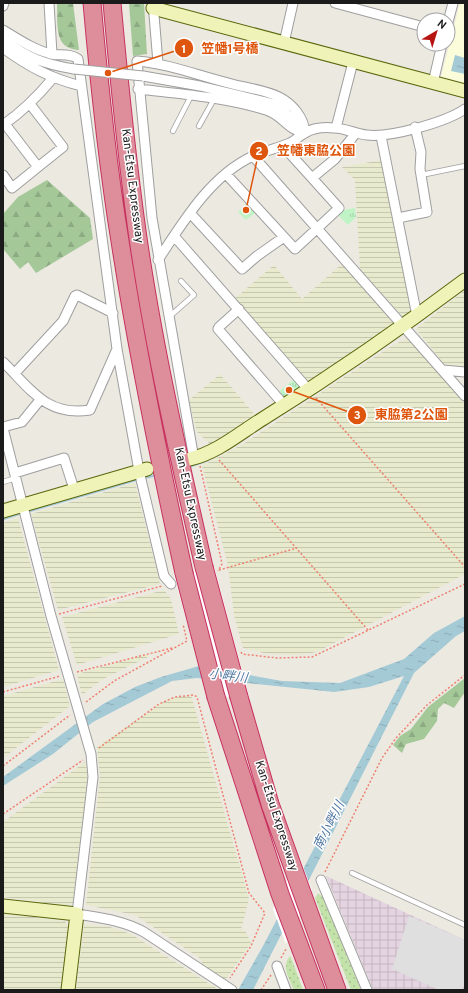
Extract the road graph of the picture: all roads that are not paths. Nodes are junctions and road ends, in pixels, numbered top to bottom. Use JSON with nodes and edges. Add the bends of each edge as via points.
{"nodes":[{"id":1,"x":4,"y":3,"type":"edge"},
{"id":2,"x":50,"y":3,"type":"edge"},
{"id":3,"x":92,"y":3,"type":"edge"},
{"id":4,"x":112,"y":3,"type":"edge"},
{"id":5,"x":294,"y":3,"type":"edge"},
{"id":6,"x":335,"y":3,"type":"edge"},
{"id":7,"x":3,"y":6,"type":"edge"},
{"id":8,"x":153,"y":6,"type":"edge"},
{"id":9,"x":416,"y":25,"type":"edge"},
{"id":10,"x":3,"y":30,"type":"edge"},
{"id":11,"x":3,"y":40,"type":"edge"},
{"id":12,"x":284,"y":43,"type":"junction"},
{"id":13,"x":3,"y":48,"type":"edge"},
{"id":14,"x":440,"y":52,"type":"edge"},
{"id":15,"x":52,"y":54,"type":"junction"},
{"id":16,"x":353,"y":62,"type":"junction"},
{"id":17,"x":158,"y":63,"type":"junction"},
{"id":18,"x":53,"y":78,"type":"junction"},
{"id":19,"x":433,"y":83,"type":"junction"},
{"id":20,"x":81,"y":86,"type":"junction"},
{"id":21,"x":138,"y":89,"type":"junction"},
{"id":22,"x":465,"y":91,"type":"edge"},
{"id":23,"x":191,"y":96,"type":"junction"},
{"id":24,"x":214,"y":99,"type":"junction"},
{"id":25,"x":30,"y":104,"type":"junction"},
{"id":26,"x":465,"y":109,"type":"edge"},
{"id":27,"x":4,"y":125,"type":"edge"},
{"id":28,"x":199,"y":126,"type":"dead end"},
{"id":29,"x":415,"y":127,"type":"junction"},
{"id":30,"x":336,"y":128,"type":"junction"},
{"id":31,"x":173,"y":131,"type":"dead end"},
{"id":32,"x":305,"y":132,"type":"junction"},
{"id":33,"x":356,"y":133,"type":"junction"},
{"id":34,"x":381,"y":136,"type":"junction"},
{"id":35,"x":283,"y":146,"type":"junction"},
{"id":36,"x":253,"y":156,"type":"junction"},
{"id":37,"x":465,"y":166,"type":"edge"},
{"id":38,"x":38,"y":167,"type":"junction"},
{"id":39,"x":226,"y":174,"type":"junction"},
{"id":40,"x":3,"y":175,"type":"edge"},
{"id":41,"x":421,"y":175,"type":"junction"},
{"id":42,"x":312,"y":178,"type":"junction"},
{"id":43,"x":190,"y":213,"type":"junction"},
{"id":44,"x":398,"y":218,"type":"junction"},
{"id":45,"x":318,"y":228,"type":"junction"},
{"id":46,"x":174,"y":236,"type":"junction"},
{"id":47,"x":284,"y":237,"type":"junction"},
{"id":48,"x":158,"y":260,"type":"junction"},
{"id":49,"x":465,"y":280,"type":"edge"},
{"id":50,"x":181,"y":281,"type":"dead end"},
{"id":51,"x":239,"y":309,"type":"junction"},
{"id":52,"x":113,"y":313,"type":"junction"},
{"id":53,"x":417,"y":316,"type":"junction"},
{"id":54,"x":168,"y":318,"type":"junction"},
{"id":55,"x":403,"y":326,"type":"junction"},
{"id":56,"x":117,"y":349,"type":"junction"},
{"id":57,"x":3,"y":362,"type":"edge"},
{"id":58,"x":443,"y":370,"type":"junction"},
{"id":59,"x":465,"y":372,"type":"edge"},
{"id":60,"x":15,"y":373,"type":"junction"},
{"id":61,"x":308,"y":389,"type":"junction"},
{"id":62,"x":465,"y":396,"type":"edge"},
{"id":63,"x":40,"y":400,"type":"junction"},
{"id":64,"x":284,"y":405,"type":"junction"},
{"id":65,"x":3,"y":427,"type":"edge"},
{"id":66,"x":194,"y":459,"type":"joint"},
{"id":67,"x":143,"y":470,"type":"junction"},
{"id":68,"x":15,"y":476,"type":"junction"},
{"id":69,"x":3,"y":482,"type":"edge"},
{"id":70,"x":74,"y":490,"type":"junction"},
{"id":71,"x":24,"y":509,"type":"junction"},
{"id":72,"x":3,"y":510,"type":"edge"},
{"id":73,"x":170,"y":584,"type":"road end"},
{"id":74,"x":352,"y":873,"type":"dead end"},
{"id":75,"x":321,"y":880,"type":"road end"},
{"id":76,"x":3,"y":906,"type":"edge"},
{"id":77,"x":77,"y":914,"type":"junction"},
{"id":78,"x":465,"y":924,"type":"edge"},
{"id":79,"x":277,"y":966,"type":"road end"},
{"id":80,"x":227,"y":988,"type":"edge"},
{"id":81,"x":68,"y":990,"type":"edge"},
{"id":82,"x":286,"y":990,"type":"edge"},
{"id":83,"x":316,"y":990,"type":"edge"},
{"id":84,"x":337,"y":990,"type":"edge"},
{"id":85,"x":367,"y":990,"type":"edge"}],
"edges":[{"from":1,"to":7,"type":"street"},
{"from":2,"to":15,"type":"street"},
{"from":3,"to":83,"type":"highway","name":"Kan-Etsu Expressway","bridge":true,"via":[[101,98],[120,240],[156,441],[184,573],[216,697],[280,894]]},
{"from":4,"to":84,"type":"highway","name":"Kan-Etsu Expressway","bridge":true,"via":[[138,238],[158,355],[213,570],[239,697],[270,804]]},
{"from":5,"to":12,"type":"street"},
{"from":6,"to":9,"type":"street"},
{"from":8,"to":12,"type":"street"},
{"from":8,"to":17,"type":"street"},
{"from":10,"to":15,"type":"street","via":[[39,50]]},
{"from":11,"to":32,"type":"street","bridge":true,"via":[[44,64],[177,81],[274,104]]},
{"from":12,"to":16,"type":"street"},
{"from":13,"to":18,"type":"street","via":[[30,67]]},
{"from":14,"to":19,"type":"street"},
{"from":15,"to":20,"type":"street","via":[[74,56],[78,59]]},
{"from":16,"to":19,"type":"street"},
{"from":16,"to":30,"type":"street"},
{"from":17,"to":21,"type":"street","via":[[137,61]]},
{"from":17,"to":32,"type":"street","via":[[279,97],[297,112],[304,123]]},
{"from":18,"to":20,"type":"street"},
{"from":18,"to":25,"type":"street"},
{"from":19,"to":22,"type":"street"},
{"from":20,"to":52,"type":"street"},
{"from":21,"to":23,"type":"street"},
{"from":21,"to":48,"type":"street"},
{"from":23,"to":24,"type":"street"},
{"from":23,"to":31,"type":"lane"},
{"from":24,"to":28,"type":"lane"},
{"from":24,"to":32,"type":"street","via":[[268,110],[295,131]]},
{"from":25,"to":27,"type":"street"},
{"from":25,"to":38,"type":"street","via":[[64,147]]},
{"from":26,"to":29,"type":"street","via":[[443,121]]},
{"from":27,"to":38,"type":"street"},
{"from":29,"to":34,"type":"street"},
{"from":29,"to":41,"type":"street","via":[[421,152]]},
{"from":30,"to":32,"type":"street"},
{"from":30,"to":33,"type":"street"},
{"from":32,"to":35,"type":"street","via":[[298,140]]},
{"from":33,"to":34,"type":"street"},
{"from":33,"to":42,"type":"street","via":[[335,160]]},
{"from":34,"to":44,"type":"street"},
{"from":35,"to":36,"type":"street"},
{"from":35,"to":42,"type":"street"},
{"from":36,"to":39,"type":"street"},
{"from":36,"to":45,"type":"street"},
{"from":37,"to":41,"type":"lane"},
{"from":38,"to":40,"type":"street","via":[[12,188]]},
{"from":39,"to":43,"type":"street"},
{"from":39,"to":47,"type":"street"},
{"from":41,"to":44,"type":"street","via":[[427,212]]},
{"from":42,"to":45,"type":"street","via":[[339,208]]},
{"from":43,"to":46,"type":"street"},
{"from":43,"to":47,"type":"street","via":[[242,269]]},
{"from":44,"to":53,"type":"street"},
{"from":45,"to":47,"type":"street","via":[[295,249]]},
{"from":45,"to":55,"type":"street"},
{"from":46,"to":48,"type":"street"},
{"from":46,"to":51,"type":"street"},
{"from":48,"to":54,"type":"street"},
{"from":49,"to":53,"type":"street"},
{"from":50,"to":54,"type":"lane","via":[[194,295]]},
{"from":51,"to":61,"type":"street"},
{"from":51,"to":64,"type":"street","via":[[218,329]]},
{"from":52,"to":56,"type":"street"},
{"from":52,"to":60,"type":"street","via":[[75,296],[63,321]]},
{"from":53,"to":55,"type":"street"},
{"from":54,"to":66,"type":"street"},
{"from":55,"to":58,"type":"street"},
{"from":55,"to":61,"type":"street"},
{"from":56,"to":63,"type":"street","via":[[90,410],[69,410]]},
{"from":56,"to":67,"type":"street"},
{"from":57,"to":60,"type":"street"},
{"from":58,"to":59,"type":"street"},
{"from":58,"to":62,"type":"street"},
{"from":60,"to":63,"type":"street"},
{"from":61,"to":64,"type":"street"},
{"from":63,"to":65,"type":"street","via":[[22,422]]},
{"from":64,"to":66,"type":"street","via":[[212,451]]},
{"from":65,"to":68,"type":"street"},
{"from":67,"to":70,"type":"street"},
{"from":67,"to":73,"type":"street","via":[[164,576]]},
{"from":68,"to":69,"type":"lane"},
{"from":68,"to":70,"type":"street","via":[[64,458]]},
{"from":68,"to":71,"type":"street"},
{"from":70,"to":71,"type":"street"},
{"from":71,"to":72,"type":"street"},
{"from":71,"to":77,"type":"street","via":[[91,753],[93,776]]},
{"from":74,"to":78,"type":"lane"},
{"from":75,"to":85,"type":"street"},
{"from":76,"to":77,"type":"street"},
{"from":77,"to":80,"type":"street","via":[[129,924]]},
{"from":77,"to":81,"type":"street"},
{"from":79,"to":82,"type":"street"}]}
